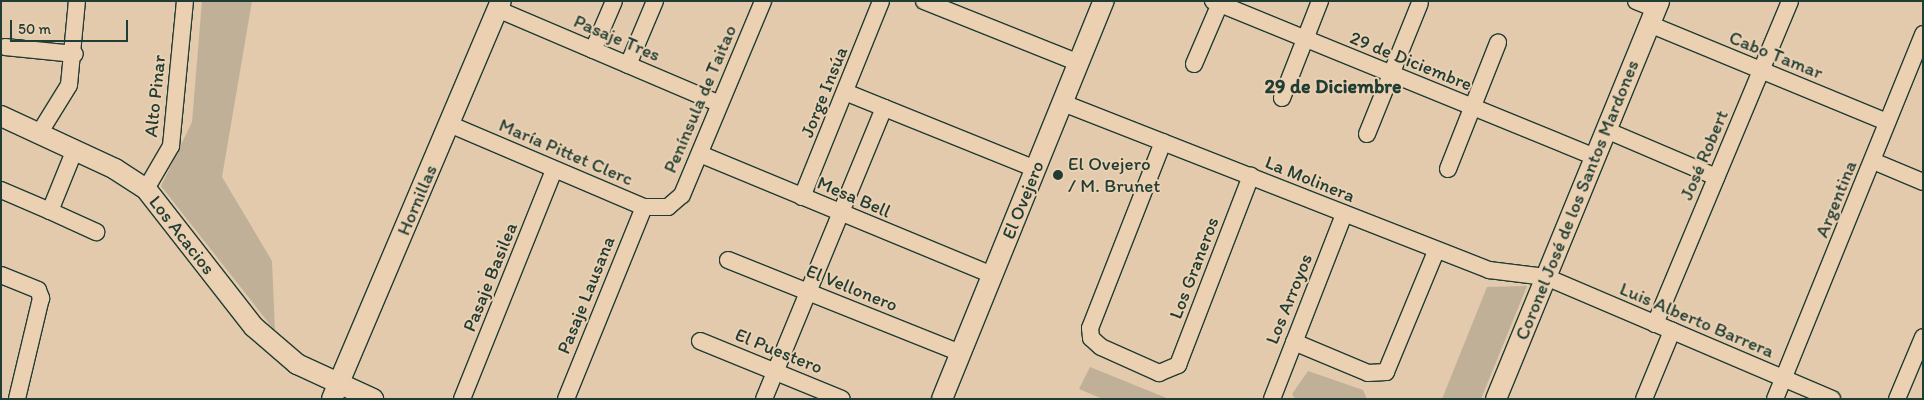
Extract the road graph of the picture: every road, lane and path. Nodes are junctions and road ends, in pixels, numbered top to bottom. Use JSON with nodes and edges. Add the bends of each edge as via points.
{"nodes":[{"id":1,"x":77,"y":1,"type":"edge"},
{"id":2,"x":185,"y":1,"type":"edge"},
{"id":3,"x":614,"y":1,"type":"edge"},
{"id":4,"x":655,"y":1,"type":"edge"},
{"id":5,"x":763,"y":1,"type":"edge"},
{"id":6,"x":881,"y":1,"type":"edge"},
{"id":7,"x":924,"y":1,"type":"edge"},
{"id":8,"x":1104,"y":1,"type":"edge"},
{"id":9,"x":1320,"y":1,"type":"edge"},
{"id":10,"x":1636,"y":1,"type":"edge"},
{"id":11,"x":1790,"y":1,"type":"edge"},
{"id":12,"x":1218,"y":2,"type":"edge"},
{"id":13,"x":1420,"y":3,"type":"dead end"},
{"id":14,"x":499,"y":5,"type":"edge"},
{"id":15,"x":1655,"y":12,"type":"edge"},
{"id":16,"x":1923,"y":34,"type":"edge"},
{"id":17,"x":1305,"y":39,"type":"junction"},
{"id":18,"x":1498,"y":43,"type":"dead end"},
{"id":19,"x":5,"y":47,"type":"dead end"},
{"id":20,"x":593,"y":50,"type":"junction"},
{"id":21,"x":75,"y":54,"type":"junction"},
{"id":22,"x":1079,"y":62,"type":"junction"},
{"id":23,"x":628,"y":64,"type":"junction"},
{"id":24,"x":1194,"y":64,"type":"dead end"},
{"id":25,"x":1761,"y":70,"type":"junction"},
{"id":26,"x":1393,"y":74,"type":"junction"},
{"id":27,"x":845,"y":92,"type":"junction"},
{"id":28,"x":1282,"y":98,"type":"dead end"},
{"id":29,"x":1062,"y":103,"type":"junction"},
{"id":30,"x":720,"y":104,"type":"junction"},
{"id":31,"x":1473,"y":107,"type":"junction"},
{"id":32,"x":884,"y":108,"type":"junction"},
{"id":33,"x":1,"y":116,"type":"edge"},
{"id":34,"x":1887,"y":122,"type":"junction"},
{"id":35,"x":449,"y":124,"type":"junction"},
{"id":36,"x":1606,"y":130,"type":"junction"},
{"id":37,"x":40,"y":132,"type":"junction"},
{"id":38,"x":1367,"y":134,"type":"dead end"},
{"id":39,"x":1164,"y":142,"type":"junction"},
{"id":40,"x":75,"y":149,"type":"junction"},
{"id":41,"x":700,"y":154,"type":"junction"},
{"id":42,"x":1595,"y":157,"type":"junction"},
{"id":43,"x":1873,"y":161,"type":"junction"},
{"id":44,"x":1036,"y":169,"type":"junction"},
{"id":45,"x":554,"y":170,"type":"junction"},
{"id":46,"x":1448,"y":170,"type":"dead end"},
{"id":47,"x":1251,"y":176,"type":"junction"},
{"id":48,"x":1716,"y":177,"type":"junction"},
{"id":49,"x":1923,"y":182,"type":"edge"},
{"id":50,"x":146,"y":189,"type":"junction"},
{"id":51,"x":1,"y":190,"type":"edge"},
{"id":52,"x":802,"y":197,"type":"junction"},
{"id":53,"x":644,"y":207,"type":"junction"},
{"id":54,"x":668,"y":207,"type":"joint"},
{"id":55,"x":50,"y":211,"type":"junction"},
{"id":56,"x":841,"y":213,"type":"junction"},
{"id":57,"x":1344,"y":214,"type":"junction"},
{"id":58,"x":96,"y":232,"type":"dead end"},
{"id":59,"x":1436,"y":251,"type":"junction"},
{"id":60,"x":728,"y":260,"type":"dead end"},
{"id":61,"x":1,"y":275,"type":"edge"},
{"id":62,"x":992,"y":275,"type":"junction"},
{"id":63,"x":1546,"y":277,"type":"junction"},
{"id":64,"x":808,"y":292,"type":"junction"},
{"id":65,"x":1654,"y":324,"type":"junction"},
{"id":66,"x":1672,"y":331,"type":"junction"},
{"id":67,"x":1923,"y":338,"type":"edge"},
{"id":68,"x":700,"y":340,"type":"dead end"},
{"id":69,"x":1294,"y":342,"type":"junction"},
{"id":70,"x":960,"y":353,"type":"junction"},
{"id":71,"x":775,"y":371,"type":"junction"},
{"id":72,"x":1783,"y":379,"type":"junction"},
{"id":73,"x":335,"y":392,"type":"edge"},
{"id":74,"x":17,"y":399,"type":"edge"},
{"id":75,"x":373,"y":399,"type":"edge"},
{"id":76,"x":462,"y":399,"type":"edge"},
{"id":77,"x":566,"y":399,"type":"edge"},
{"id":78,"x":764,"y":399,"type":"edge"},
{"id":79,"x":842,"y":399,"type":"edge"},
{"id":80,"x":942,"y":399,"type":"edge"},
{"id":81,"x":1272,"y":399,"type":"edge"},
{"id":82,"x":1496,"y":399,"type":"edge"},
{"id":83,"x":1644,"y":399,"type":"edge"},
{"id":84,"x":1775,"y":399,"type":"edge"},
{"id":85,"x":1832,"y":399,"type":"edge"},
{"id":86,"x":1897,"y":399,"type":"edge"}],
"edges":[{"from":1,"to":21,"type":"street"},
{"from":2,"to":50,"type":"street","name":"Alto Pinar","via":[[171,146]]},
{"from":3,"to":20,"type":"street"},
{"from":4,"to":23,"type":"street"},
{"from":5,"to":30,"type":"street","name":"Península de Taitao"},
{"from":6,"to":27,"type":"street","name":"Jorge Insúa"},
{"from":7,"to":22,"type":"street"},
{"from":8,"to":22,"type":"street","name":"El Ovejero"},
{"from":9,"to":17,"type":"street"},
{"from":10,"to":15,"type":"street","name":"Cabo Tamar"},
{"from":11,"to":25,"type":"street","name":"José Robert"},
{"from":12,"to":17,"type":"street","name":"29 de Diciembre"},
{"from":12,"to":24,"type":"street"},
{"from":13,"to":26,"type":"street"},
{"from":14,"to":20,"type":"street","name":"Pasaje Tres"},
{"from":14,"to":35,"type":"street","name":"Hornillas"},
{"from":15,"to":25,"type":"street","name":"Cabo Tamar"},
{"from":15,"to":36,"type":"street","name":"Coronel José de los Santos Mardones"},
{"from":16,"to":34,"type":"street","name":"Argentina"},
{"from":17,"to":26,"type":"street","name":"29 de Diciembre"},
{"from":17,"to":28,"type":"street"},
{"from":18,"to":31,"type":"street"},
{"from":19,"to":21,"type":"street"},
{"from":20,"to":23,"type":"street","name":"Pasaje Tres"},
{"from":21,"to":37,"type":"street","via":[[69,85]]},
{"from":22,"to":29,"type":"street","name":"El Ovejero"},
{"from":23,"to":30,"type":"street","name":"Pasaje Tres"},
{"from":25,"to":34,"type":"street","name":"Cabo Tamar"},
{"from":25,"to":48,"type":"street","name":"José Robert"},
{"from":26,"to":31,"type":"street","name":"29 de Diciembre"},
{"from":26,"to":38,"type":"street"},
{"from":27,"to":32,"type":"street"},
{"from":27,"to":52,"type":"street","name":"Jorge Insúa"},
{"from":29,"to":39,"type":"street","name":"La Molinera"},
{"from":29,"to":44,"type":"street","name":"El Ovejero"},
{"from":30,"to":41,"type":"street","name":"Península de Taitao"},
{"from":31,"to":42,"type":"street","name":"29 de Diciembre"},
{"from":31,"to":46,"type":"street"},
{"from":32,"to":44,"type":"street"},
{"from":32,"to":56,"type":"street"},
{"from":33,"to":37,"type":"street","name":"Los Acacios"},
{"from":34,"to":43,"type":"street","name":"Argentina"},
{"from":35,"to":45,"type":"street","name":"María Pittet Clerc"},
{"from":35,"to":73,"type":"street","name":"Hornillas"},
{"from":36,"to":42,"type":"street","name":"Coronel José de los Santos Mardones"},
{"from":36,"to":48,"type":"street"},
{"from":37,"to":40,"type":"street","name":"Los Acacios"},
{"from":39,"to":47,"type":"street","name":"La Molinera"},
{"from":39,"to":47,"type":"street","name":"Los Graneros","via":[[1090,328],[1091,338],[1101,348],[1159,373],[1171,372],[1178,364]]},
{"from":40,"to":50,"type":"street","name":"Los Acacios"},
{"from":40,"to":55,"type":"street"},
{"from":41,"to":52,"type":"street","name":"Mesa Bell"},
{"from":41,"to":54,"type":"street","name":"Península de Taitao","via":[[682,195]]},
{"from":42,"to":63,"type":"street","name":"Coronel José de los Santos Mardones"},
{"from":43,"to":49,"type":"street"},
{"from":43,"to":72,"type":"street","name":"Argentina"},
{"from":44,"to":62,"type":"street","name":"El Ovejero"},
{"from":45,"to":53,"type":"street","name":"María Pittet Clerc"},
{"from":45,"to":76,"type":"street","name":"Pasaje Basilea"},
{"from":47,"to":57,"type":"street","name":"La Molinera"},
{"from":48,"to":65,"type":"street","name":"José Robert"},
{"from":50,"to":73,"type":"street","name":"Los Acacios","via":[[254,327]]},
{"from":51,"to":55,"type":"street"},
{"from":52,"to":56,"type":"street","name":"Mesa Bell"},
{"from":53,"to":54,"type":"street","name":"María Pittet Clerc"},
{"from":53,"to":77,"type":"street","name":"Pasaje Lausana"},
{"from":55,"to":58,"type":"street"},
{"from":56,"to":62,"type":"street","name":"Mesa Bell"},
{"from":56,"to":64,"type":"street"},
{"from":57,"to":59,"type":"street","name":"La Molinera"},
{"from":57,"to":69,"type":"street","name":"Los Arroyos"},
{"from":59,"to":63,"type":"street","name":"La Molinera","via":[[1489,270]]},
{"from":59,"to":69,"type":"street","via":[[1389,368],[1376,375]]},
{"from":60,"to":64,"type":"street","name":"El Vellonero"},
{"from":61,"to":74,"type":"street","via":[[38,290],[41,298]]},
{"from":62,"to":70,"type":"street","name":"El Ovejero"},
{"from":63,"to":65,"type":"street","name":"Luis Alberto Barrera"},
{"from":63,"to":82,"type":"street","name":"Coronel José de los Santos Mardones"},
{"from":64,"to":70,"type":"street","name":"El Vellonero"},
{"from":64,"to":71,"type":"street"},
{"from":65,"to":66,"type":"street","name":"Luis Alberto Barrera"},
{"from":66,"to":72,"type":"street","name":"Luis Alberto Barrera"},
{"from":66,"to":83,"type":"street"},
{"from":67,"to":86,"type":"street"},
{"from":68,"to":71,"type":"street","name":"El Puestero"},
{"from":69,"to":81,"type":"street","name":"Los Arroyos"},
{"from":70,"to":80,"type":"street","name":"El Ovejero"},
{"from":71,"to":78,"type":"street"},
{"from":71,"to":79,"type":"street","name":"El Puestero"},
{"from":72,"to":84,"type":"street","name":"Argentina"},
{"from":72,"to":85,"type":"street","name":"Luis Alberto Barrera"},
{"from":73,"to":75,"type":"street","name":"Los Acacios"}]}
